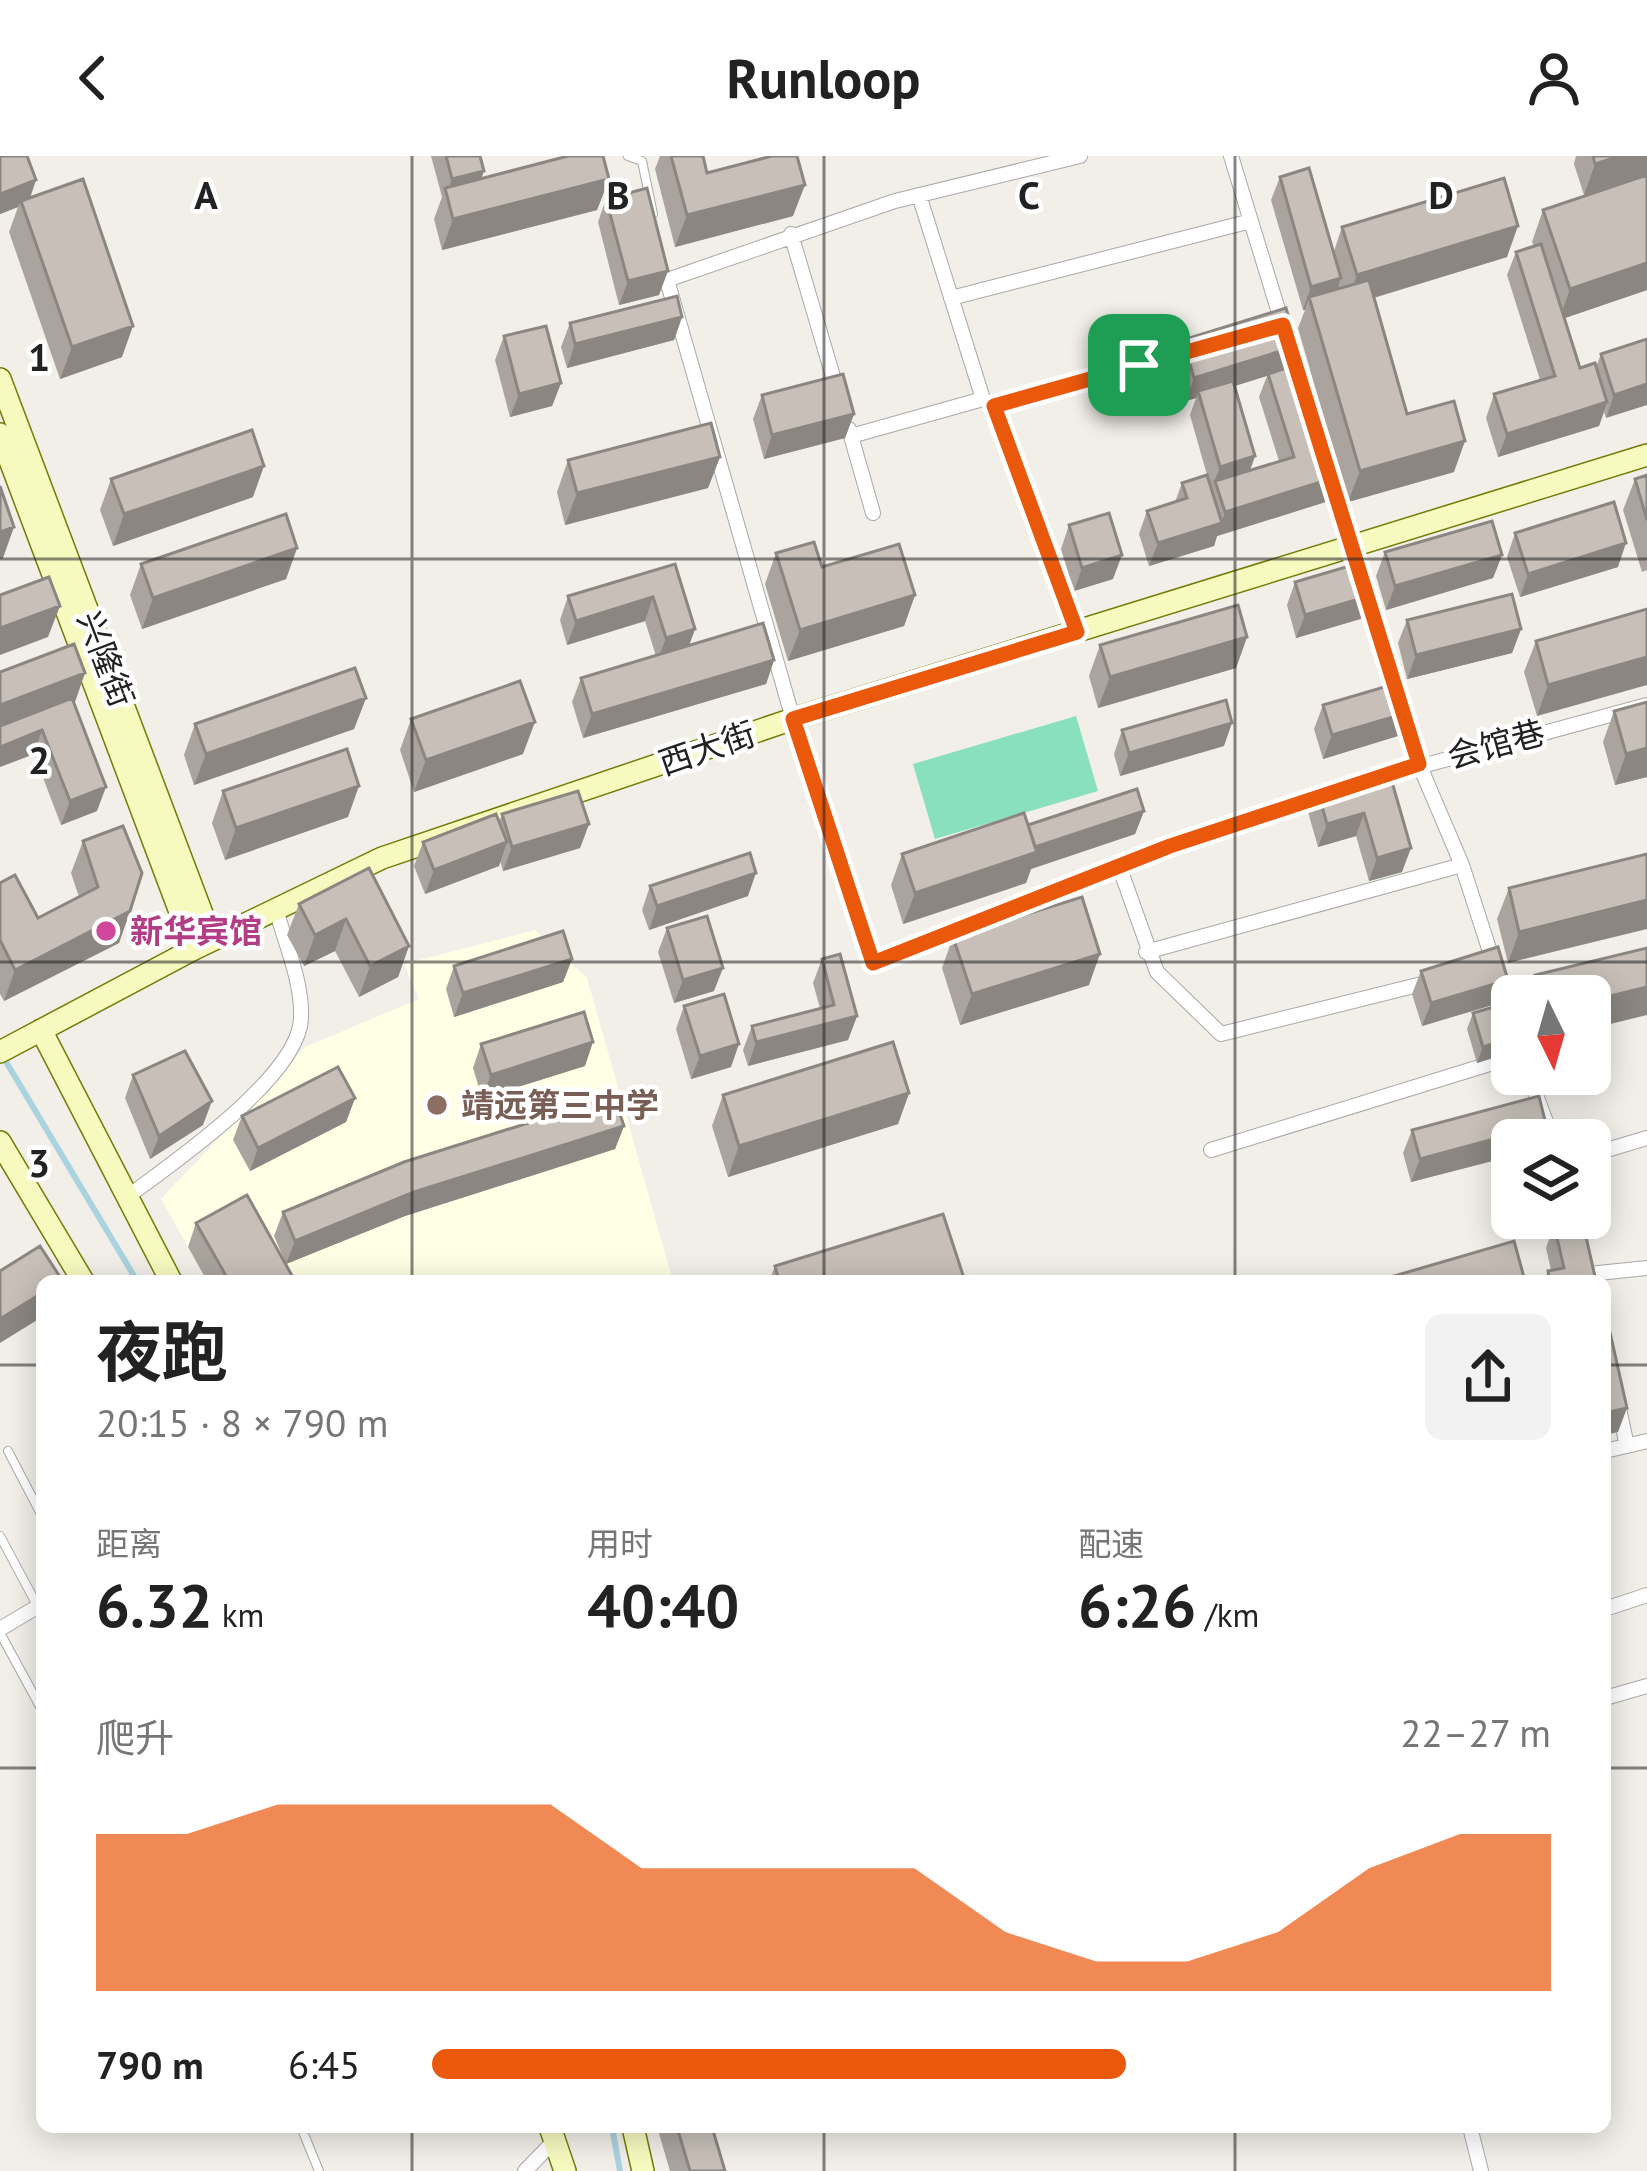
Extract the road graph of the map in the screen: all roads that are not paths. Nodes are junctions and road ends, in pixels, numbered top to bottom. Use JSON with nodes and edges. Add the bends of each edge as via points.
{"nodes":[{"id":1,"x":628,"y":156,"type":"edge"},
{"id":2,"x":1079,"y":156,"type":"edge"},
{"id":3,"x":1232,"y":156,"type":"edge"},
{"id":4,"x":919,"y":195,"type":"junction"},
{"id":5,"x":654,"y":220,"type":"edge"},
{"id":6,"x":1251,"y":221,"type":"junction"},
{"id":7,"x":791,"y":234,"type":"junction"},
{"id":8,"x":663,"y":260,"type":"edge"},
{"id":9,"x":667,"y":280,"type":"junction"},
{"id":10,"x":951,"y":298,"type":"junction"},
{"id":11,"x":1283,"y":325,"type":"junction"},
{"id":12,"x":1261,"y":331,"type":"edge"},
{"id":13,"x":1216,"y":344,"type":"edge"},
{"id":14,"x":0,"y":379,"type":"edge"},
{"id":15,"x":1304,"y":392,"type":"edge"},
{"id":16,"x":0,"y":434,"type":"edge"},
{"id":17,"x":851,"y":436,"type":"junction"},
{"id":18,"x":1647,"y":454,"type":"edge"},
{"id":19,"x":1324,"y":459,"type":"edge"},
{"id":20,"x":873,"y":513,"type":"dead end"},
{"id":21,"x":1352,"y":549,"type":"junction"},
{"id":22,"x":1077,"y":632,"type":"junction"},
{"id":23,"x":1647,"y":705,"type":"edge"},
{"id":24,"x":793,"y":719,"type":"junction"},
{"id":25,"x":1419,"y":764,"type":"junction"},
{"id":26,"x":1462,"y":865,"type":"junction"},
{"id":27,"x":1119,"y":866,"type":"junction"},
{"id":28,"x":276,"y":909,"type":"junction"},
{"id":29,"x":203,"y":944,"type":"junction"},
{"id":30,"x":1146,"y":952,"type":"junction"},
{"id":31,"x":1495,"y":966,"type":"junction"},
{"id":32,"x":1472,"y":971,"type":"edge"},
{"id":33,"x":1498,"y":975,"type":"edge"},
{"id":34,"x":1449,"y":977,"type":"edge"},
{"id":35,"x":40,"y":1030,"type":"junction"},
{"id":36,"x":7,"y":1048,"type":"edge"},
{"id":37,"x":1491,"y":1063,"type":"edge"},
{"id":38,"x":1647,"y":1138,"type":"edge"},
{"id":39,"x":0,"y":1142,"type":"edge"},
{"id":40,"x":1611,"y":1149,"type":"edge"},
{"id":41,"x":1211,"y":1150,"type":"dead end"},
{"id":42,"x":128,"y":1197,"type":"junction"},
{"id":43,"x":1647,"y":1268,"type":"edge"},
{"id":44,"x":1589,"y":1272,"type":"edge"},
{"id":45,"x":79,"y":1275,"type":"edge"},
{"id":46,"x":168,"y":1275,"type":"edge"},
{"id":47,"x":1614,"y":1385,"type":"edge"},
{"id":48,"x":1647,"y":1441,"type":"edge"},
{"id":49,"x":1627,"y":1446,"type":"junction"},
{"id":50,"x":1611,"y":1450,"type":"edge"},
{"id":51,"x":8,"y":1451,"type":"dead end"},
{"id":52,"x":36,"y":1505,"type":"edge"},
{"id":53,"x":0,"y":1536,"type":"edge"},
{"id":54,"x":1647,"y":1595,"type":"edge"},
{"id":55,"x":36,"y":1598,"type":"edge"},
{"id":56,"x":36,"y":1608,"type":"edge"},
{"id":57,"x":1611,"y":1608,"type":"edge"},
{"id":58,"x":0,"y":1631,"type":"edge"},
{"id":59,"x":1647,"y":1686,"type":"edge"},
{"id":60,"x":1611,"y":1696,"type":"edge"},
{"id":61,"x":36,"y":1699,"type":"edge"},
{"id":62,"x":304,"y":2133,"type":"edge"},
{"id":63,"x":552,"y":2133,"type":"edge"},
{"id":64,"x":634,"y":2133,"type":"edge"},
{"id":65,"x":1471,"y":2133,"type":"edge"},
{"id":66,"x":319,"y":2171,"type":"edge"},
{"id":67,"x":525,"y":2171,"type":"edge"},
{"id":68,"x":565,"y":2171,"type":"edge"},
{"id":69,"x":644,"y":2171,"type":"edge"},
{"id":70,"x":1480,"y":2171,"type":"edge"}],
"edges":[{"from":1,"to":5,"type":"lane","via":[[642,161]]},
{"from":2,"to":4,"type":"street"},
{"from":3,"to":6,"type":"street"},
{"from":4,"to":7,"type":"street"},
{"from":4,"to":10,"type":"street"},
{"from":6,"to":10,"type":"street"},
{"from":6,"to":11,"type":"street"},
{"from":7,"to":9,"type":"street"},
{"from":7,"to":17,"type":"street"},
{"from":8,"to":9,"type":"lane"},
{"from":9,"to":24,"type":"street"},
{"from":10,"to":17,"type":"street","via":[[983,399]]},
{"from":11,"to":12,"type":"street"},
{"from":11,"to":15,"type":"street"},
{"from":13,"to":22,"type":"street","via":[[994,406]]},
{"from":14,"to":29,"type":"main road","name":"兴隆街"},
{"from":16,"to":29,"type":"main road","name":"兴隆街"},
{"from":17,"to":20,"type":"street"},
{"from":18,"to":21,"type":"main road","name":"西大街"},
{"from":19,"to":21,"type":"street"},
{"from":21,"to":22,"type":"main road","name":"西大街"},
{"from":21,"to":25,"type":"street"},
{"from":22,"to":24,"type":"main road","name":"西大街"},
{"from":23,"to":25,"type":"street","name":"会馆巷"},
{"from":24,"to":27,"type":"street","name":"会馆巷","via":[[873,963]]},
{"from":24,"to":28,"type":"main road","name":"西大街","via":[[382,858]]},
{"from":25,"to":26,"type":"street"},
{"from":25,"to":27,"type":"street","name":"会馆巷"},
{"from":26,"to":30,"type":"street"},
{"from":26,"to":31,"type":"street"},
{"from":27,"to":30,"type":"street"},
{"from":28,"to":29,"type":"main road","name":"西大街"},
{"from":28,"to":42,"type":"street","via":[[301,1006],[292,1050],[220,1128]]},
{"from":29,"to":35,"type":"main road","name":"西大街"},
{"from":30,"to":34,"type":"street","via":[[1221,1034]]},
{"from":31,"to":32,"type":"street"},
{"from":31,"to":33,"type":"street"},
{"from":35,"to":36,"type":"main road","name":"西大街"},
{"from":35,"to":42,"type":"main road"},
{"from":37,"to":41,"type":"street"},
{"from":38,"to":40,"type":"street"},
{"from":39,"to":45,"type":"main road"},
{"from":42,"to":46,"type":"main road"},
{"from":43,"to":44,"type":"street"},
{"from":47,"to":49,"type":"street"},
{"from":48,"to":49,"type":"street"},
{"from":49,"to":50,"type":"street"},
{"from":51,"to":52,"type":"lane"},
{"from":53,"to":55,"type":"lane"},
{"from":54,"to":57,"type":"street"},
{"from":56,"to":58,"type":"street"},
{"from":58,"to":61,"type":"lane"},
{"from":59,"to":60,"type":"street"},
{"from":62,"to":66,"type":"lane"},
{"from":63,"to":67,"type":"street"},
{"from":63,"to":68,"type":"main road"},
{"from":64,"to":69,"type":"main road"},
{"from":65,"to":70,"type":"street"}]}
